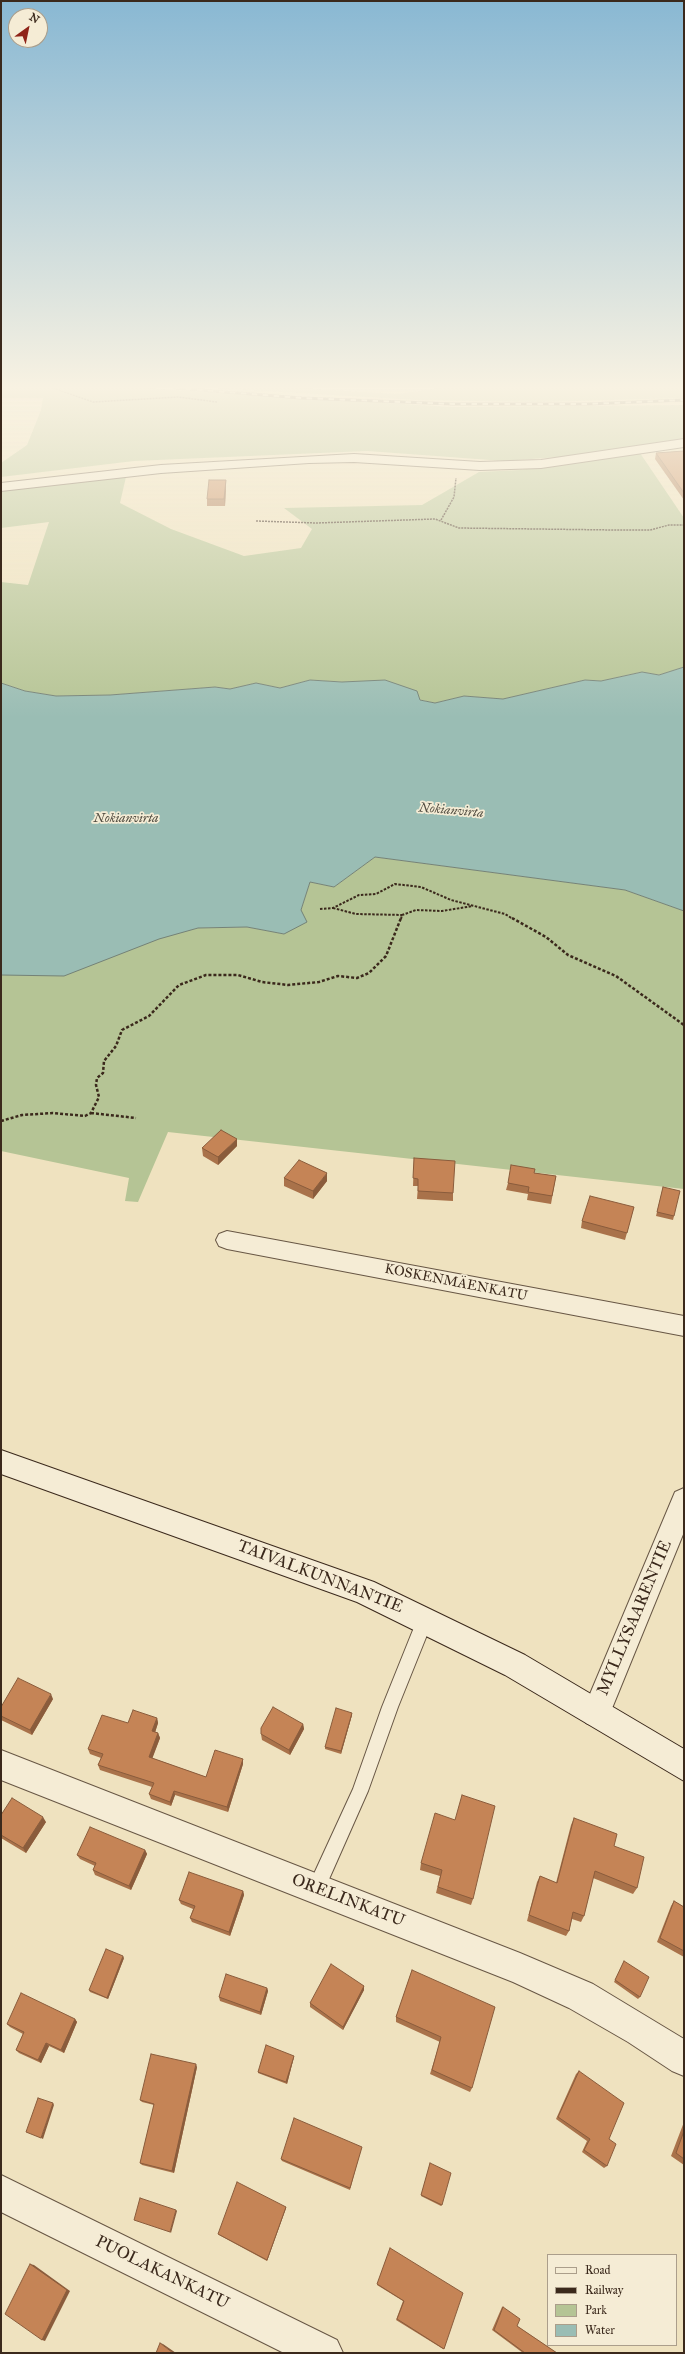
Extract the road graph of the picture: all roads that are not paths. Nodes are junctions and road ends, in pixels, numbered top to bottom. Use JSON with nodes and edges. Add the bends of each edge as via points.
{"nodes":[{"id":1,"x":227,"y":1240,"type":"dead end"},
{"id":2,"x":684,"y":1326,"type":"edge"},
{"id":3,"x":1,"y":1462,"type":"edge"},
{"id":4,"x":684,"y":1500,"type":"edge"},
{"id":5,"x":425,"y":1620,"type":"junction"},
{"id":6,"x":596,"y":1713,"type":"junction"},
{"id":7,"x":1,"y":1765,"type":"edge"},
{"id":8,"x":684,"y":1766,"type":"edge"},
{"id":9,"x":316,"y":1889,"type":"junction"},
{"id":10,"x":684,"y":2059,"type":"edge"},
{"id":11,"x":1,"y":2193,"type":"edge"},
{"id":12,"x":324,"y":2353,"type":"edge"}],
"edges":[{"from":1,"to":2,"type":"street","name":"KOSKENMÄENKATU"},
{"from":3,"to":5,"type":"street","name":"TAIVALKUNNANTIE","via":[[349,1585]]},
{"from":4,"to":6,"type":"street","name":"MYLLYSAARENTIE"},
{"from":5,"to":6,"type":"street","name":"TAIVALKUNNANTIE","via":[[515,1665]]},
{"from":5,"to":9,"type":"lane","via":[[360,1791]]},
{"from":6,"to":8,"type":"street","name":"TAIVALKUNNANTIE"},
{"from":7,"to":9,"type":"street","name":"ORELINKATU"},
{"from":9,"to":10,"type":"street","name":"ORELINKATU","via":[[520,1969],[574,1993],[640,2030]]},
{"from":11,"to":12,"type":"street","name":"PUOLAKANKATU"}]}
